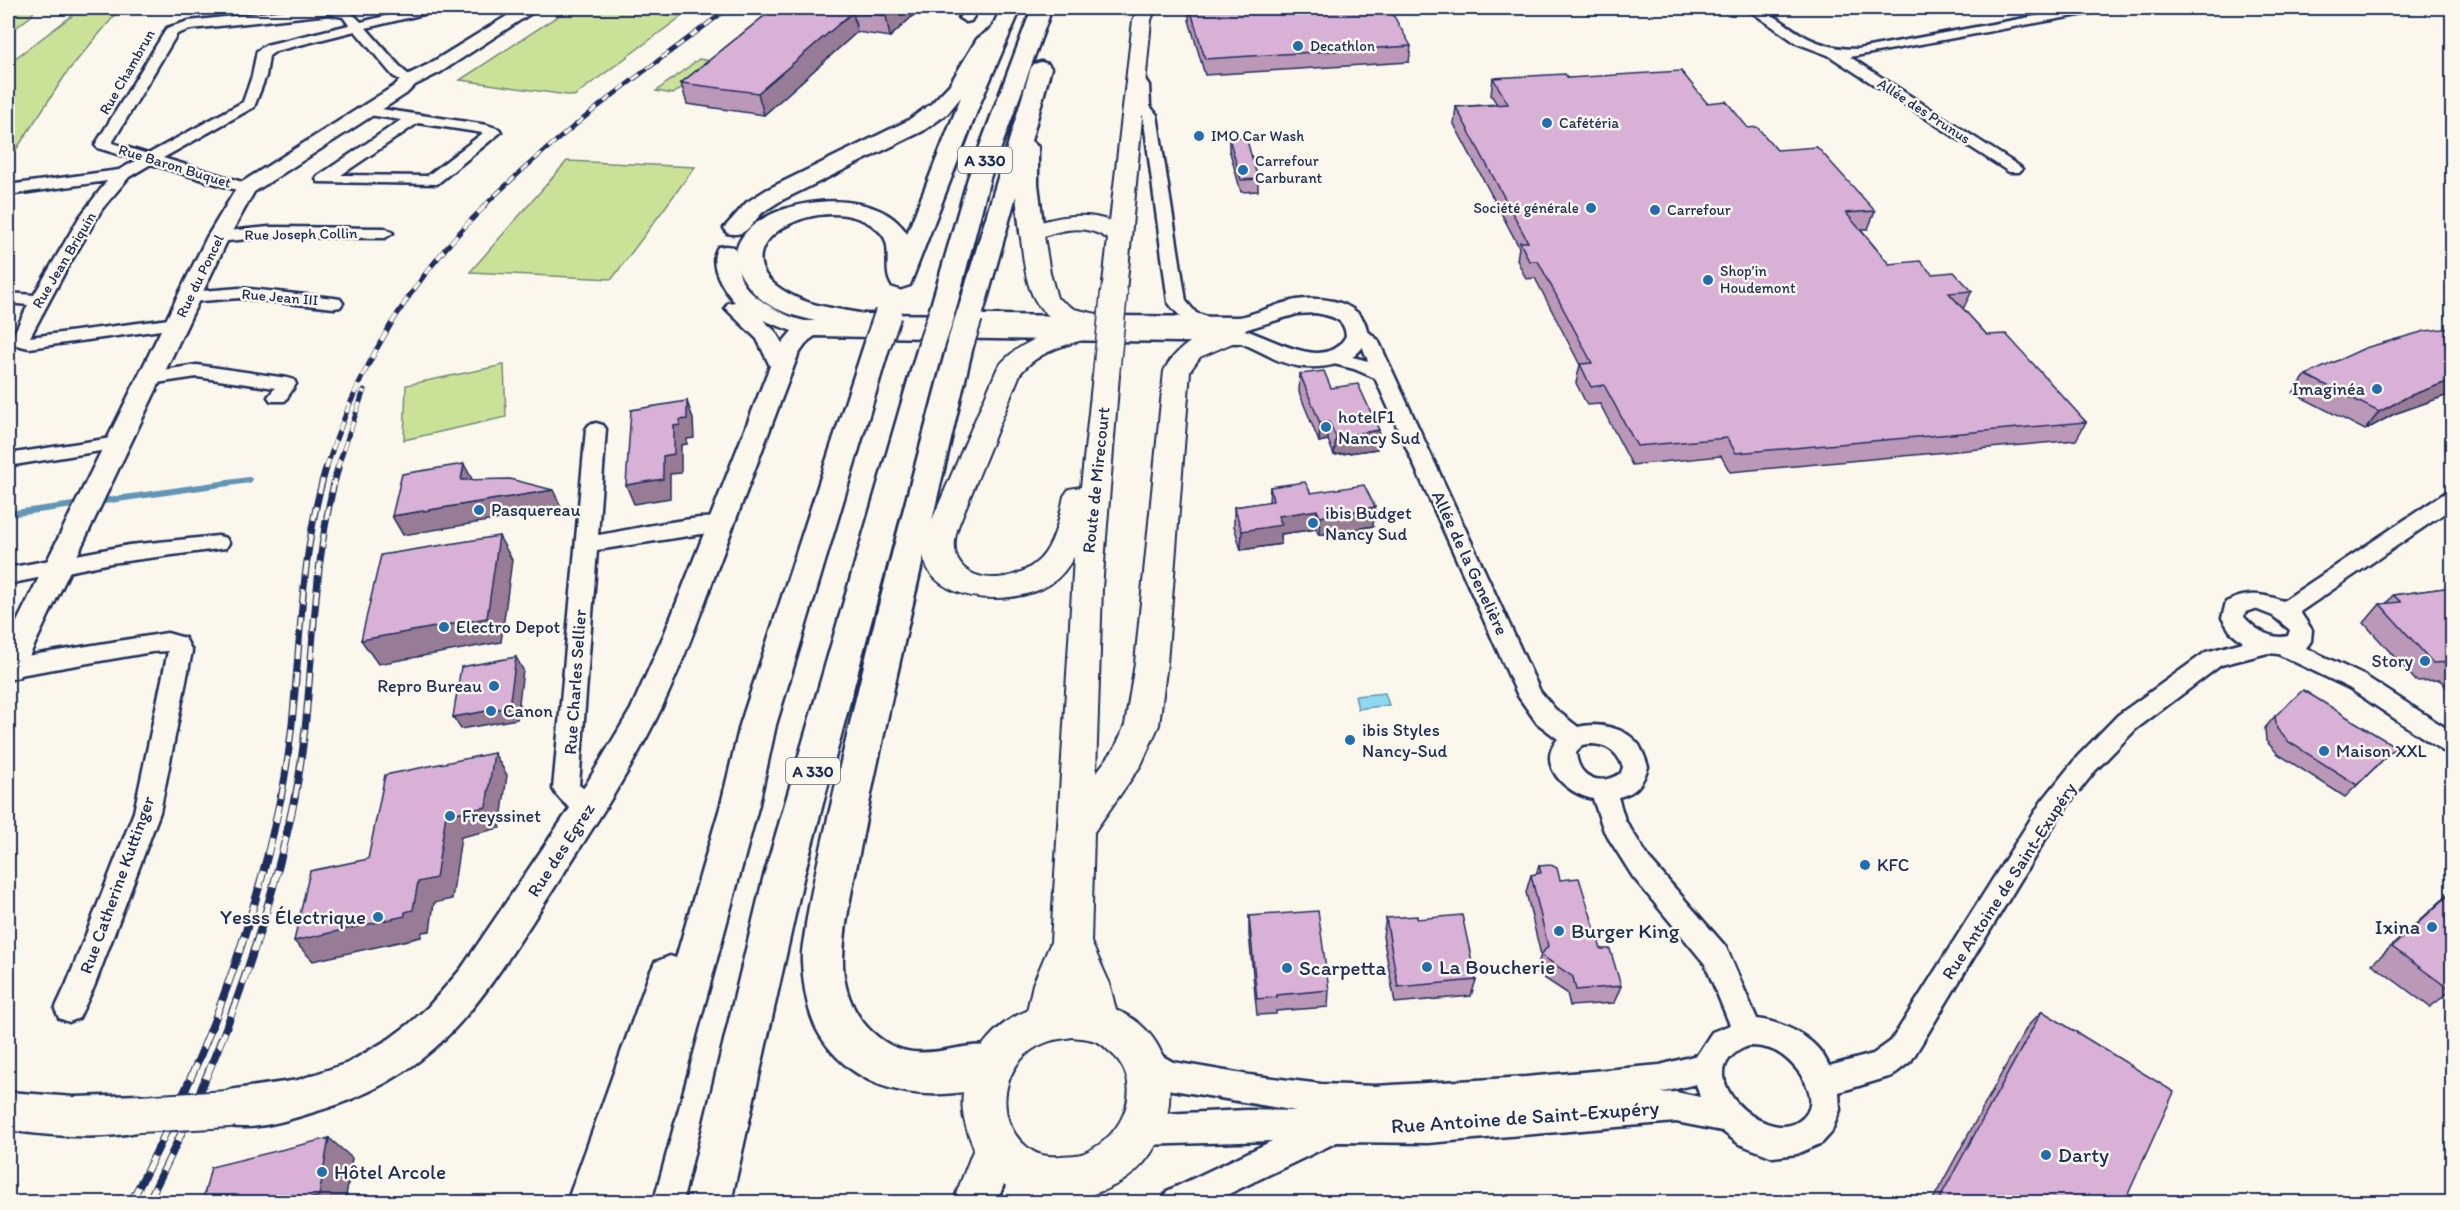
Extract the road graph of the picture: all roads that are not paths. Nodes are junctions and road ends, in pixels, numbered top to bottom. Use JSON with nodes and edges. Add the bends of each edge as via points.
{"nodes":[{"id":1,"x":431,"y":8,"type":"edge"},
{"id":2,"x":531,"y":8,"type":"edge"},
{"id":3,"x":1011,"y":8,"type":"edge"},
{"id":4,"x":1042,"y":8,"type":"edge"},
{"id":5,"x":1058,"y":8,"type":"edge"},
{"id":6,"x":1752,"y":8,"type":"edge"},
{"id":7,"x":2096,"y":8,"type":"edge"},
{"id":8,"x":1143,"y":12,"type":"edge"},
{"id":9,"x":358,"y":26,"type":"junction"},
{"id":10,"x":1000,"y":32,"type":"junction"},
{"id":11,"x":1834,"y":53,"type":"junction"},
{"id":12,"x":1135,"y":75,"type":"junction"},
{"id":13,"x":409,"y":81,"type":"junction"},
{"id":14,"x":1036,"y":83,"type":"junction"},
{"id":15,"x":368,"y":111,"type":"junction"},
{"id":16,"x":415,"y":118,"type":"junction"},
{"id":17,"x":103,"y":145,"type":"joint"},
{"id":18,"x":149,"y":158,"type":"junction"},
{"id":19,"x":2014,"y":169,"type":"dead end"},
{"id":20,"x":123,"y":174,"type":"junction"},
{"id":21,"x":246,"y":188,"type":"junction"},
{"id":22,"x":8,"y":190,"type":"edge"},
{"id":23,"x":1032,"y":232,"type":"junction"},
{"id":24,"x":385,"y":233,"type":"dead end"},
{"id":25,"x":1119,"y":236,"type":"junction"},
{"id":26,"x":218,"y":237,"type":"junction"},
{"id":27,"x":726,"y":252,"type":"joint"},
{"id":28,"x":727,"y":278,"type":"junction"},
{"id":29,"x":901,"y":280,"type":"junction"},
{"id":30,"x":189,"y":297,"type":"junction"},
{"id":31,"x":8,"y":298,"type":"edge"},
{"id":32,"x":37,"y":301,"type":"junction"},
{"id":33,"x":334,"y":303,"type":"dead end"},
{"id":34,"x":1273,"y":314,"type":"junction"},
{"id":35,"x":177,"y":323,"type":"junction"},
{"id":36,"x":1122,"y":325,"type":"junction"},
{"id":37,"x":865,"y":327,"type":"junction"},
{"id":38,"x":812,"y":329,"type":"junction"},
{"id":39,"x":951,"y":329,"type":"junction"},
{"id":40,"x":1219,"y":330,"type":"junction"},
{"id":41,"x":1358,"y":332,"type":"junction"},
{"id":42,"x":1081,"y":333,"type":"junction"},
{"id":43,"x":1275,"y":351,"type":"junction"},
{"id":44,"x":786,"y":357,"type":"junction"},
{"id":45,"x":1333,"y":358,"type":"junction"},
{"id":46,"x":1106,"y":375,"type":"junction"},
{"id":47,"x":1383,"y":375,"type":"junction"},
{"id":48,"x":150,"y":378,"type":"junction"},
{"id":49,"x":278,"y":397,"type":"dead end"},
{"id":50,"x":596,"y":429,"type":"dead end"},
{"id":51,"x":118,"y":443,"type":"junction"},
{"id":52,"x":8,"y":460,"type":"edge"},
{"id":53,"x":2452,"y":498,"type":"edge"},
{"id":54,"x":721,"y":524,"type":"junction"},
{"id":55,"x":218,"y":543,"type":"dead end"},
{"id":56,"x":585,"y":545,"type":"junction"},
{"id":57,"x":58,"y":567,"type":"junction"},
{"id":58,"x":8,"y":576,"type":"edge"},
{"id":59,"x":2284,"y":612,"type":"junction"},
{"id":60,"x":2233,"y":618,"type":"junction"},
{"id":61,"x":2301,"y":630,"type":"junction"},
{"id":62,"x":2275,"y":645,"type":"junction"},
{"id":63,"x":2214,"y":658,"type":"junction"},
{"id":64,"x":8,"y":668,"type":"edge"},
{"id":65,"x":2357,"y":682,"type":"junction"},
{"id":66,"x":1574,"y":738,"type":"junction"},
{"id":67,"x":2452,"y":744,"type":"edge"},
{"id":68,"x":1603,"y":791,"type":"junction"},
{"id":69,"x":740,"y":804,"type":"junction"},
{"id":70,"x":589,"y":806,"type":"junction"},
{"id":71,"x":1076,"y":828,"type":"junction"},
{"id":72,"x":1071,"y":942,"type":"junction"},
{"id":73,"x":69,"y":1009,"type":"dead end"},
{"id":74,"x":1099,"y":1022,"type":"junction"},
{"id":75,"x":1045,"y":1023,"type":"junction"},
{"id":76,"x":1748,"y":1032,"type":"junction"},
{"id":77,"x":1142,"y":1059,"type":"junction"},
{"id":78,"x":993,"y":1065,"type":"junction"},
{"id":79,"x":1708,"y":1066,"type":"junction"},
{"id":80,"x":1823,"y":1082,"type":"junction"},
{"id":81,"x":9,"y":1114,"type":"edge"},
{"id":82,"x":1728,"y":1117,"type":"junction"},
{"id":83,"x":1335,"y":1126,"type":"junction"},
{"id":84,"x":1141,"y":1130,"type":"junction"},
{"id":85,"x":996,"y":1148,"type":"junction"},
{"id":86,"x":1032,"y":1190,"type":"edge"},
{"id":87,"x":590,"y":1203,"type":"edge"},
{"id":88,"x":628,"y":1203,"type":"edge"},
{"id":89,"x":708,"y":1203,"type":"edge"},
{"id":90,"x":975,"y":1203,"type":"edge"},
{"id":91,"x":1178,"y":1203,"type":"edge"}],
"edges":[{"from":1,"to":9,"type":"street"},
{"from":2,"to":13,"type":"street","name":"Rue du Poncel"},
{"from":3,"to":10,"type":"highway","number":"A 330"},
{"from":4,"to":39,"type":"highway","number":"A 330","via":[[979,178]]},
{"from":5,"to":14,"type":"highway"},
{"from":6,"to":11,"type":"street","via":[[1811,46]]},
{"from":7,"to":11,"type":"street","via":[[1858,53]]},
{"from":8,"to":12,"type":"main road","name":"Route de Mirecourt"},
{"from":9,"to":13,"type":"street","name":"Rue Chambrun"},
{"from":9,"to":17,"type":"street","name":"Rue Chambrun","via":[[347,14],[320,10],[177,28],[168,34]]},
{"from":9,"to":18,"type":"street","via":[[266,50],[249,104],[198,135]]},
{"from":10,"to":27,"type":"highway","via":[[984,43],[959,87],[939,109],[880,146],[804,179],[755,207],[732,233]]},
{"from":10,"to":29,"type":"highway","number":"A 330"},
{"from":11,"to":19,"type":"street","name":"Allée des Prunus"},
{"from":12,"to":25,"type":"main road","name":"Route de Mirecourt"},
{"from":12,"to":40,"type":"street","via":[[1142,85],[1143,107],[1150,115],[1155,136],[1177,302],[1190,317]]},
{"from":13,"to":15,"type":"street","name":"Rue du Poncel"},
{"from":14,"to":23,"type":"highway","via":[[1025,162]]},
{"from":14,"to":39,"type":"highway"},
{"from":15,"to":16,"type":"street"},
{"from":15,"to":21,"type":"street","name":"Rue du Poncel"},
{"from":16,"to":16,"type":"street","via":[[406,124],[324,179],[431,181],[494,132]]},
{"from":17,"to":18,"type":"street","name":"Rue Baron Buquet"},
{"from":18,"to":20,"type":"street"},
{"from":18,"to":21,"type":"street","name":"Rue Baron Buquet"},
{"from":20,"to":22,"type":"street"},
{"from":20,"to":32,"type":"street","name":"Rue Jean Briquin","via":[[107,189]]},
{"from":21,"to":26,"type":"street","name":"Rue du Poncel"},
{"from":23,"to":25,"type":"main road","via":[[1079,221],[1101,224]]},
{"from":23,"to":36,"type":"main road","via":[[1046,301],[1066,315]]},
{"from":24,"to":26,"type":"street","name":"Rue Joseph Collin","via":[[268,232]]},
{"from":25,"to":46,"type":"main road","name":"Route de Mirecourt","bridge":true},
{"from":26,"to":30,"type":"street","name":"Rue du Poncel"},
{"from":27,"to":28,"type":"street"},
{"from":28,"to":38,"type":"street","via":[[760,310]]},
{"from":28,"to":44,"type":"street","via":[[721,285],[723,291]]},
{"from":29,"to":37,"type":"highway","number":"A 330"},
{"from":29,"to":37,"type":"highway","via":[[895,234],[884,220],[864,210],[834,207],[799,212],[770,223],[754,237],[748,247],[748,263],[764,289],[794,306]]},
{"from":30,"to":33,"type":"street","name":"Rue Jean III","via":[[240,293]]},
{"from":30,"to":35,"type":"street","name":"Rue du Poncel"},
{"from":31,"to":32,"type":"street"},
{"from":32,"to":35,"type":"street","name":"Rue Jean Briquin","via":[[21,338],[29,343]]},
{"from":34,"to":40,"type":"street"},
{"from":34,"to":41,"type":"street","via":[[1294,307],[1322,307],[1347,316]]},
{"from":34,"to":43,"type":"street","via":[[1270,331]]},
{"from":35,"to":48,"type":"street","name":"Rue du Poncel"},
{"from":36,"to":37,"type":"street"},
{"from":36,"to":40,"type":"street"},
{"from":37,"to":38,"type":"street"},
{"from":37,"to":42,"type":"street"},
{"from":37,"to":44,"type":"street"},
{"from":37,"to":69,"type":"highway","number":"A 330"},
{"from":38,"to":44,"type":"street","via":[[795,338]]},
{"from":39,"to":78,"type":"highway","via":[[902,575],[830,899],[822,959],[836,1023],[857,1047],[888,1068],[936,1074]]},
{"from":39,"to":89,"type":"highway","number":"A 330","via":[[783,879]]},
{"from":40,"to":42,"type":"street"},
{"from":40,"to":43,"type":"street","via":[[1249,338]]},
{"from":40,"to":71,"type":"main road","via":[[1190,352],[1177,371],[1142,724],[1129,755]]},
{"from":41,"to":45,"type":"street","via":[[1356,344]]},
{"from":41,"to":47,"type":"street","name":"Allée de la Genelière","via":[[1370,340]]},
{"from":42,"to":46,"type":"main road","via":[[1034,348],[1014,362],[1007,373],[939,538],[938,548],[949,575],[972,585],[999,589],[1040,578],[1060,556]]},
{"from":43,"to":45,"type":"street","via":[[1298,359]]},
{"from":44,"to":54,"type":"street","name":"Rue des Egrez"},
{"from":45,"to":47,"type":"street"},
{"from":46,"to":71,"type":"main road","name":"Route de Mirecourt","via":[[1086,588]]},
{"from":47,"to":66,"type":"street","name":"Allée de la Genelière","via":[[1530,696],[1546,716]]},
{"from":48,"to":49,"type":"street","via":[[197,370],[287,384]]},
{"from":48,"to":51,"type":"street","name":"Rue du Poncel"},
{"from":50,"to":56,"type":"street","name":"Rue Charles Sellier"},
{"from":51,"to":52,"type":"street"},
{"from":51,"to":57,"type":"street","name":"Rue du Poncel"},
{"from":53,"to":59,"type":"street"},
{"from":54,"to":56,"type":"street"},
{"from":54,"to":70,"type":"street","name":"Rue des Egrez","via":[[655,690]]},
{"from":55,"to":57,"type":"street"},
{"from":56,"to":70,"type":"street","name":"Rue Charles Sellier","via":[[566,789]]},
{"from":57,"to":58,"type":"street"},
{"from":57,"to":64,"type":"street","name":"Rue du Poncel"},
{"from":59,"to":60,"type":"street","via":[[2267,604],[2246,602],[2234,608]]},
{"from":59,"to":61,"type":"street"},
{"from":60,"to":62,"type":"street","via":[[2246,633]]},
{"from":60,"to":63,"type":"street","name":"Rue Antoine de Saint-Exupéry"},
{"from":61,"to":62,"type":"street","via":[[2299,641],[2293,645]]},
{"from":61,"to":65,"type":"street"},
{"from":62,"to":63,"type":"street","name":"Rue Antoine de Saint-Exupéry"},
{"from":62,"to":65,"type":"street"},
{"from":63,"to":80,"type":"street","name":"Rue Antoine de Saint-Exupéry","via":[[2127,722],[2086,764],[2051,808],[1901,1051],[1881,1066]]},
{"from":64,"to":73,"type":"street","name":"Rue Catherine Kuttinger","via":[[152,643],[177,644],[180,651],[147,812]]},
{"from":65,"to":67,"type":"street"},
{"from":66,"to":68,"type":"street","via":[[1563,750],[1563,765],[1574,780]]},
{"from":66,"to":68,"type":"street","via":[[1589,734],[1607,736],[1623,745],[1633,759],[1631,780],[1620,788]]},
{"from":68,"to":76,"type":"street","via":[[1613,824],[1642,869],[1716,956]]},
{"from":69,"to":87,"type":"highway","via":[[694,898],[653,1028]]},
{"from":69,"to":88,"type":"highway","number":"A 330"},
{"from":70,"to":81,"type":"street","name":"Rue des Egrez","bridge":true,"via":[[478,976],[444,1017],[381,1065],[321,1093],[272,1106],[92,1117]]},
{"from":71,"to":72,"type":"main road","name":"Route de Mirecourt"},
{"from":72,"to":74,"type":"main road","name":"Route de Mirecourt","via":[[1089,982]]},
{"from":72,"to":75,"type":"main road","name":"Route de Mirecourt","via":[[1053,984]]},
{"from":74,"to":75,"type":"main road","via":[[1072,1018]]},
{"from":74,"to":77,"type":"main road","via":[[1124,1036]]},
{"from":75,"to":78,"type":"main road","via":[[1025,1032]]},
{"from":76,"to":79,"type":"street","via":[[1736,1034],[1717,1046]]},
{"from":76,"to":80,"type":"street","via":[[1765,1033],[1798,1049]]},
{"from":77,"to":79,"type":"street","name":"Rue Antoine de Saint-Exupéry","via":[[1167,1075],[1238,1088],[1321,1099],[1375,1101],[1660,1079]]},
{"from":77,"to":84,"type":"main road","via":[[1150,1094]]},
{"from":78,"to":85,"type":"main road","via":[[982,1107],[986,1129]]},
{"from":79,"to":82,"type":"street","via":[[1712,1092]]},
{"from":80,"to":82,"type":"street","via":[[1825,1112],[1819,1125],[1795,1140],[1761,1138]]},
{"from":82,"to":83,"type":"street","name":"Rue Antoine de Saint-Exupéry","via":[[1692,1108],[1662,1107],[1428,1128]]},
{"from":83,"to":84,"type":"street","name":"Rue Antoine de Saint-Exupéry"},
{"from":83,"to":91,"type":"street"},
{"from":84,"to":86,"type":"main road","via":[[1110,1165]]},
{"from":85,"to":86,"type":"main road"},
{"from":85,"to":90,"type":"main road"}]}
